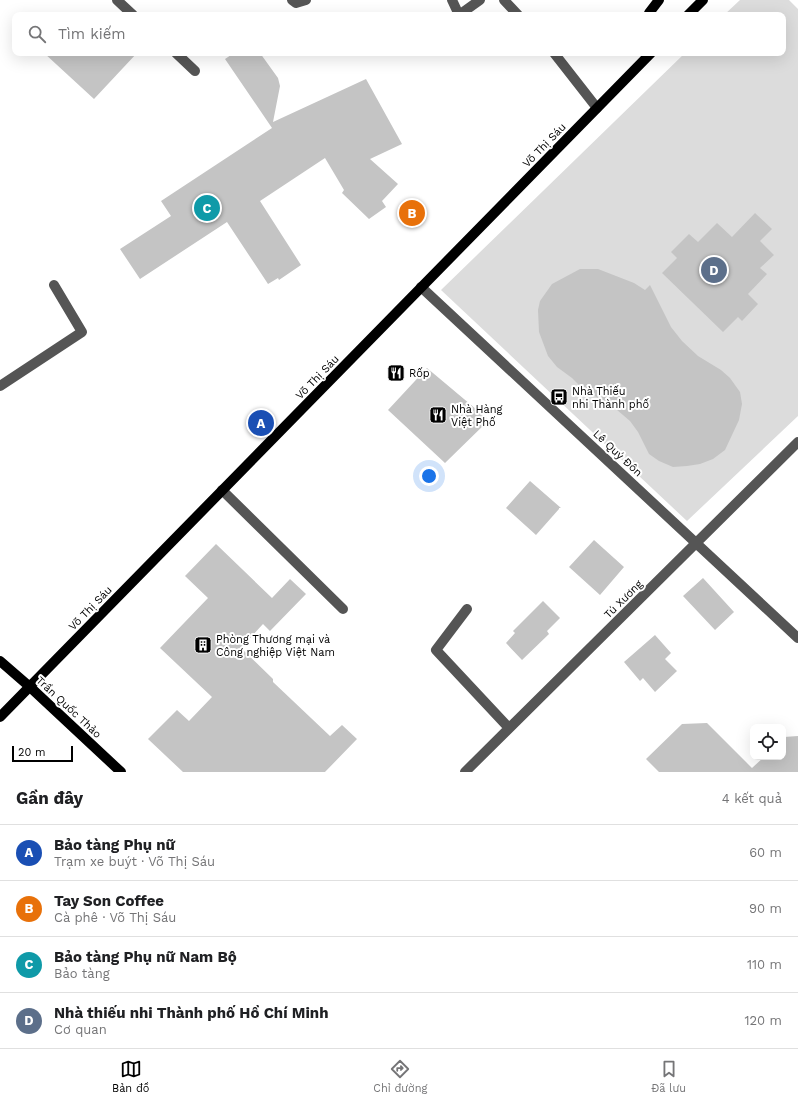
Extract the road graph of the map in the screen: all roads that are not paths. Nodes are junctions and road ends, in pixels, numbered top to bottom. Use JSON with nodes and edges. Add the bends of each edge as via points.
{"nodes":[{"id":1,"x":117,"y":0,"type":"edge"},
{"id":2,"x":292,"y":0,"type":"edge"},
{"id":3,"x":306,"y":0,"type":"edge"},
{"id":4,"x":452,"y":0,"type":"edge"},
{"id":5,"x":480,"y":0,"type":"edge"},
{"id":6,"x":504,"y":0,"type":"edge"},
{"id":7,"x":659,"y":0,"type":"edge"},
{"id":8,"x":703,"y":0,"type":"edge"},
{"id":9,"x":131,"y":12,"type":"edge"},
{"id":10,"x":458,"y":12,"type":"edge"},
{"id":11,"x":463,"y":12,"type":"edge"},
{"id":12,"x":515,"y":12,"type":"edge"},
{"id":13,"x":650,"y":12,"type":"edge"},
{"id":14,"x":691,"y":12,"type":"edge"},
{"id":15,"x":179,"y":56,"type":"edge"},
{"id":16,"x":556,"y":56,"type":"edge"},
{"id":17,"x":646,"y":56,"type":"edge"},
{"id":18,"x":195,"y":70,"type":"dead end"},
{"id":19,"x":597,"y":108,"type":"junction"},
{"id":20,"x":54,"y":285,"type":"dead end"},
{"id":21,"x":421,"y":287,"type":"junction"},
{"id":22,"x":0,"y":386,"type":"edge"},
{"id":23,"x":798,"y":442,"type":"edge"},
{"id":24,"x":222,"y":490,"type":"junction"},
{"id":25,"x":696,"y":543,"type":"junction"},
{"id":26,"x":343,"y":609,"type":"dead end"},
{"id":27,"x":467,"y":609,"type":"dead end"},
{"id":28,"x":798,"y":638,"type":"edge"},
{"id":29,"x":0,"y":661,"type":"edge"},
{"id":30,"x":30,"y":687,"type":"junction"},
{"id":31,"x":0,"y":717,"type":"edge"},
{"id":32,"x":509,"y":728,"type":"junction"},
{"id":33,"x":121,"y":772,"type":"edge"},
{"id":34,"x":465,"y":772,"type":"edge"}],
"edges":[{"from":1,"to":9,"type":"street"},
{"from":2,"to":3,"type":"street","via":[[296,3]]},
{"from":4,"to":10,"type":"street"},
{"from":5,"to":11,"type":"street"},
{"from":6,"to":12,"type":"street"},
{"from":7,"to":13,"type":"main road"},
{"from":8,"to":14,"type":"main road"},
{"from":15,"to":18,"type":"street"},
{"from":16,"to":19,"type":"street"},
{"from":17,"to":19,"type":"main road","name":"Võ Thị Sáu"},
{"from":19,"to":21,"type":"main road","name":"Võ Thị Sáu"},
{"from":20,"to":22,"type":"street","via":[[82,332]]},
{"from":21,"to":24,"type":"main road","name":"Võ Thị Sáu"},
{"from":21,"to":25,"type":"street","name":"Lê Quý Đôn"},
{"from":23,"to":25,"type":"street","name":"Tú Xương"},
{"from":24,"to":26,"type":"street"},
{"from":24,"to":30,"type":"main road","name":"Võ Thị Sáu"},
{"from":25,"to":28,"type":"street","name":"Lê Quý Đôn"},
{"from":25,"to":32,"type":"street","name":"Tú Xương"},
{"from":27,"to":32,"type":"street","via":[[436,650]]},
{"from":29,"to":30,"type":"main road","name":"Trần Quốc Thảo"},
{"from":30,"to":31,"type":"main road","name":"Võ Thị Sáu"},
{"from":30,"to":33,"type":"main road","name":"Trần Quốc Thảo"},
{"from":32,"to":34,"type":"street","name":"Tú Xương"}]}
